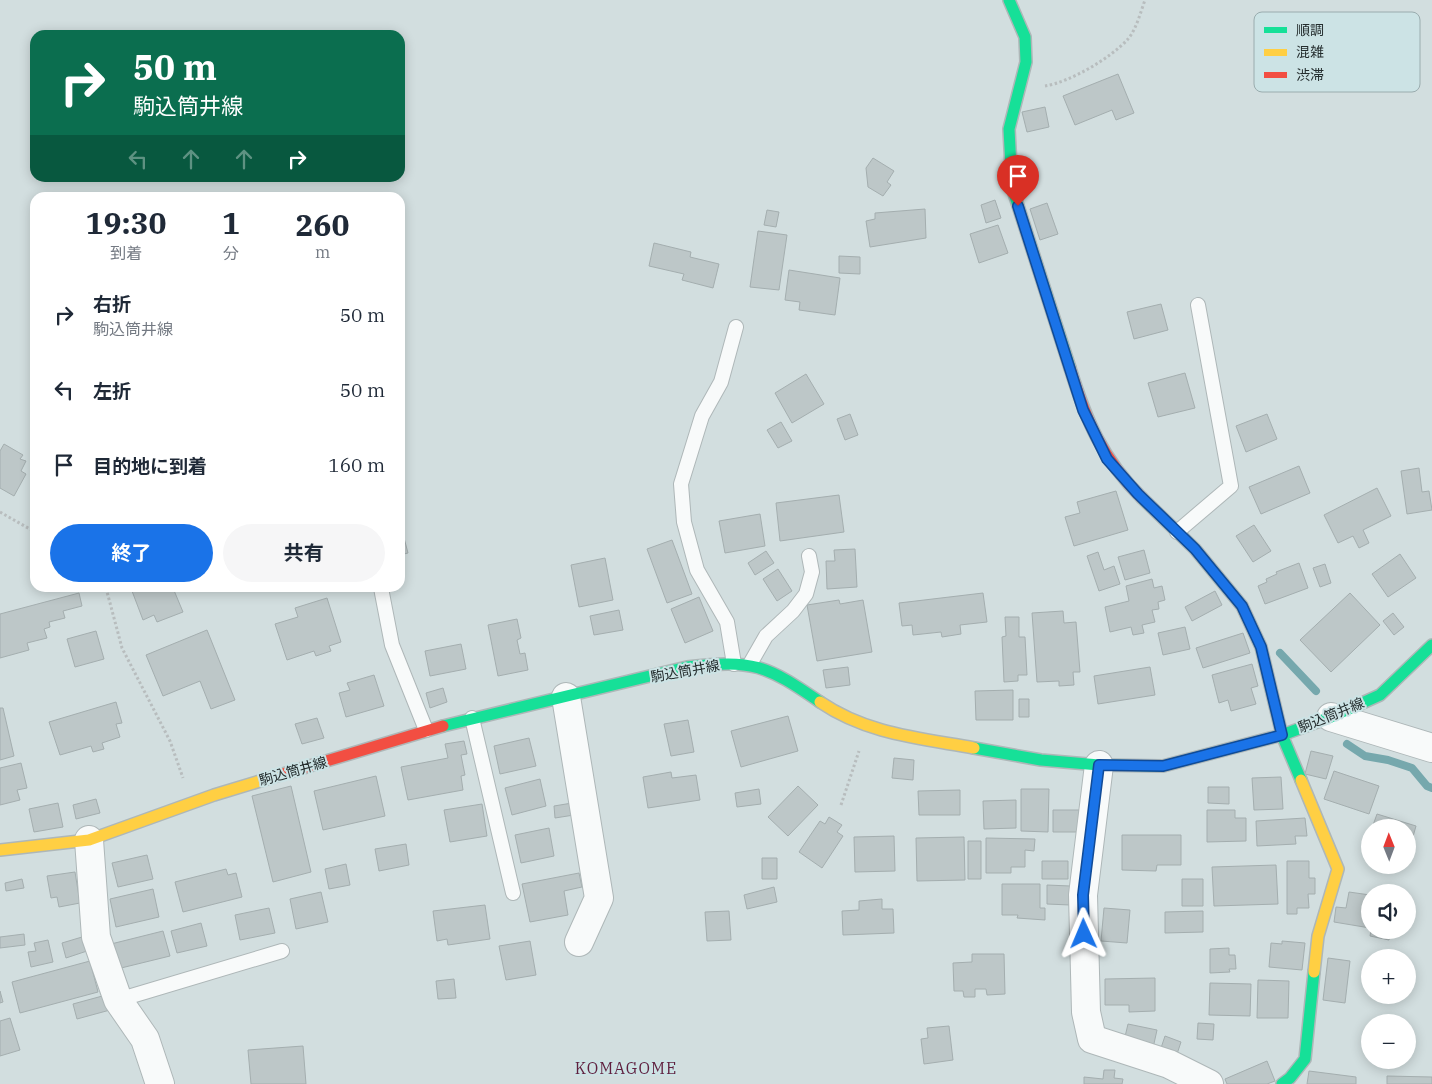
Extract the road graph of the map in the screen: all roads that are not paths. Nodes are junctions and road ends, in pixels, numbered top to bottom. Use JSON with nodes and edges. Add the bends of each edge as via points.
{"nodes":[{"id":1,"x":1009,"y":0,"type":"edge"},
{"id":2,"x":1198,"y":305,"type":"dead end"},
{"id":3,"x":736,"y":327,"type":"dead end"},
{"id":4,"x":1177,"y":532,"type":"junction"},
{"id":5,"x":809,"y":556,"type":"dead end"},
{"id":6,"x":383,"y":592,"type":"edge"},
{"id":7,"x":1432,"y":646,"type":"edge"},
{"id":8,"x":734,"y":664,"type":"junction"},
{"id":9,"x":750,"y":664,"type":"junction"},
{"id":10,"x":566,"y":697,"type":"junction"},
{"id":11,"x":1331,"y":717,"type":"junction"},
{"id":12,"x":472,"y":718,"type":"junction"},
{"id":13,"x":426,"y":730,"type":"junction"},
{"id":14,"x":1282,"y":735,"type":"junction"},
{"id":15,"x":1432,"y":748,"type":"edge"},
{"id":16,"x":1099,"y":765,"type":"junction"},
{"id":17,"x":88,"y":840,"type":"junction"},
{"id":18,"x":0,"y":850,"type":"edge"},
{"id":19,"x":513,"y":893,"type":"dead end"},
{"id":20,"x":578,"y":942,"type":"dead end"},
{"id":21,"x":282,"y":951,"type":"dead end"},
{"id":22,"x":118,"y":1000,"type":"junction"},
{"id":23,"x":160,"y":1084,"type":"edge"},
{"id":24,"x":1209,"y":1084,"type":"edge"},
{"id":25,"x":1282,"y":1084,"type":"edge"}],
"edges":[{"from":1,"to":4,"type":"main road","via":[[1025,37],[1026,62],[1009,129],[1012,187],[1083,410],[1107,459]]},
{"from":2,"to":4,"type":"lane","via":[[1231,486]]},
{"from":3,"to":8,"type":"lane","via":[[721,382],[702,416],[681,484],[684,522],[696,570],[727,622]]},
{"from":4,"to":14,"type":"main road","via":[[1242,606],[1261,647]]},
{"from":5,"to":9,"type":"lane","via":[[812,572],[806,594],[793,612],[766,636]]},
{"from":6,"to":13,"type":"lane","via":[[392,645]]},
{"from":7,"to":11,"type":"main road","name":"駒込筒井線","via":[[1380,695]]},
{"from":8,"to":9,"type":"main road","name":"駒込筒井線"},
{"from":8,"to":10,"type":"main road","name":"駒込筒井線","via":[[687,668]]},
{"from":9,"to":16,"type":"main road","name":"駒込筒井線","via":[[779,674],[838,714],[868,726],[1041,760]]},
{"from":10,"to":12,"type":"main road","name":"駒込筒井線"},
{"from":10,"to":20,"type":"street","via":[[599,898]]},
{"from":11,"to":14,"type":"main road","name":"駒込筒井線"},
{"from":11,"to":15,"type":"street"},
{"from":12,"to":13,"type":"main road","name":"駒込筒井線"},
{"from":12,"to":19,"type":"lane"},
{"from":13,"to":17,"type":"main road","name":"駒込筒井線","via":[[192,803]]},
{"from":14,"to":16,"type":"main road","name":"駒込筒井線","via":[[1163,766]]},
{"from":14,"to":25,"type":"main road","via":[[1338,869],[1318,936],[1305,1059]]},
{"from":16,"to":24,"type":"street","via":[[1083,895],[1086,1012],[1092,1039],[1169,1064]]},
{"from":17,"to":18,"type":"main road","name":"駒込筒井線"},
{"from":17,"to":22,"type":"street","via":[[96,937]]},
{"from":21,"to":22,"type":"lane"},
{"from":22,"to":23,"type":"street","via":[[145,1039]]}]}
